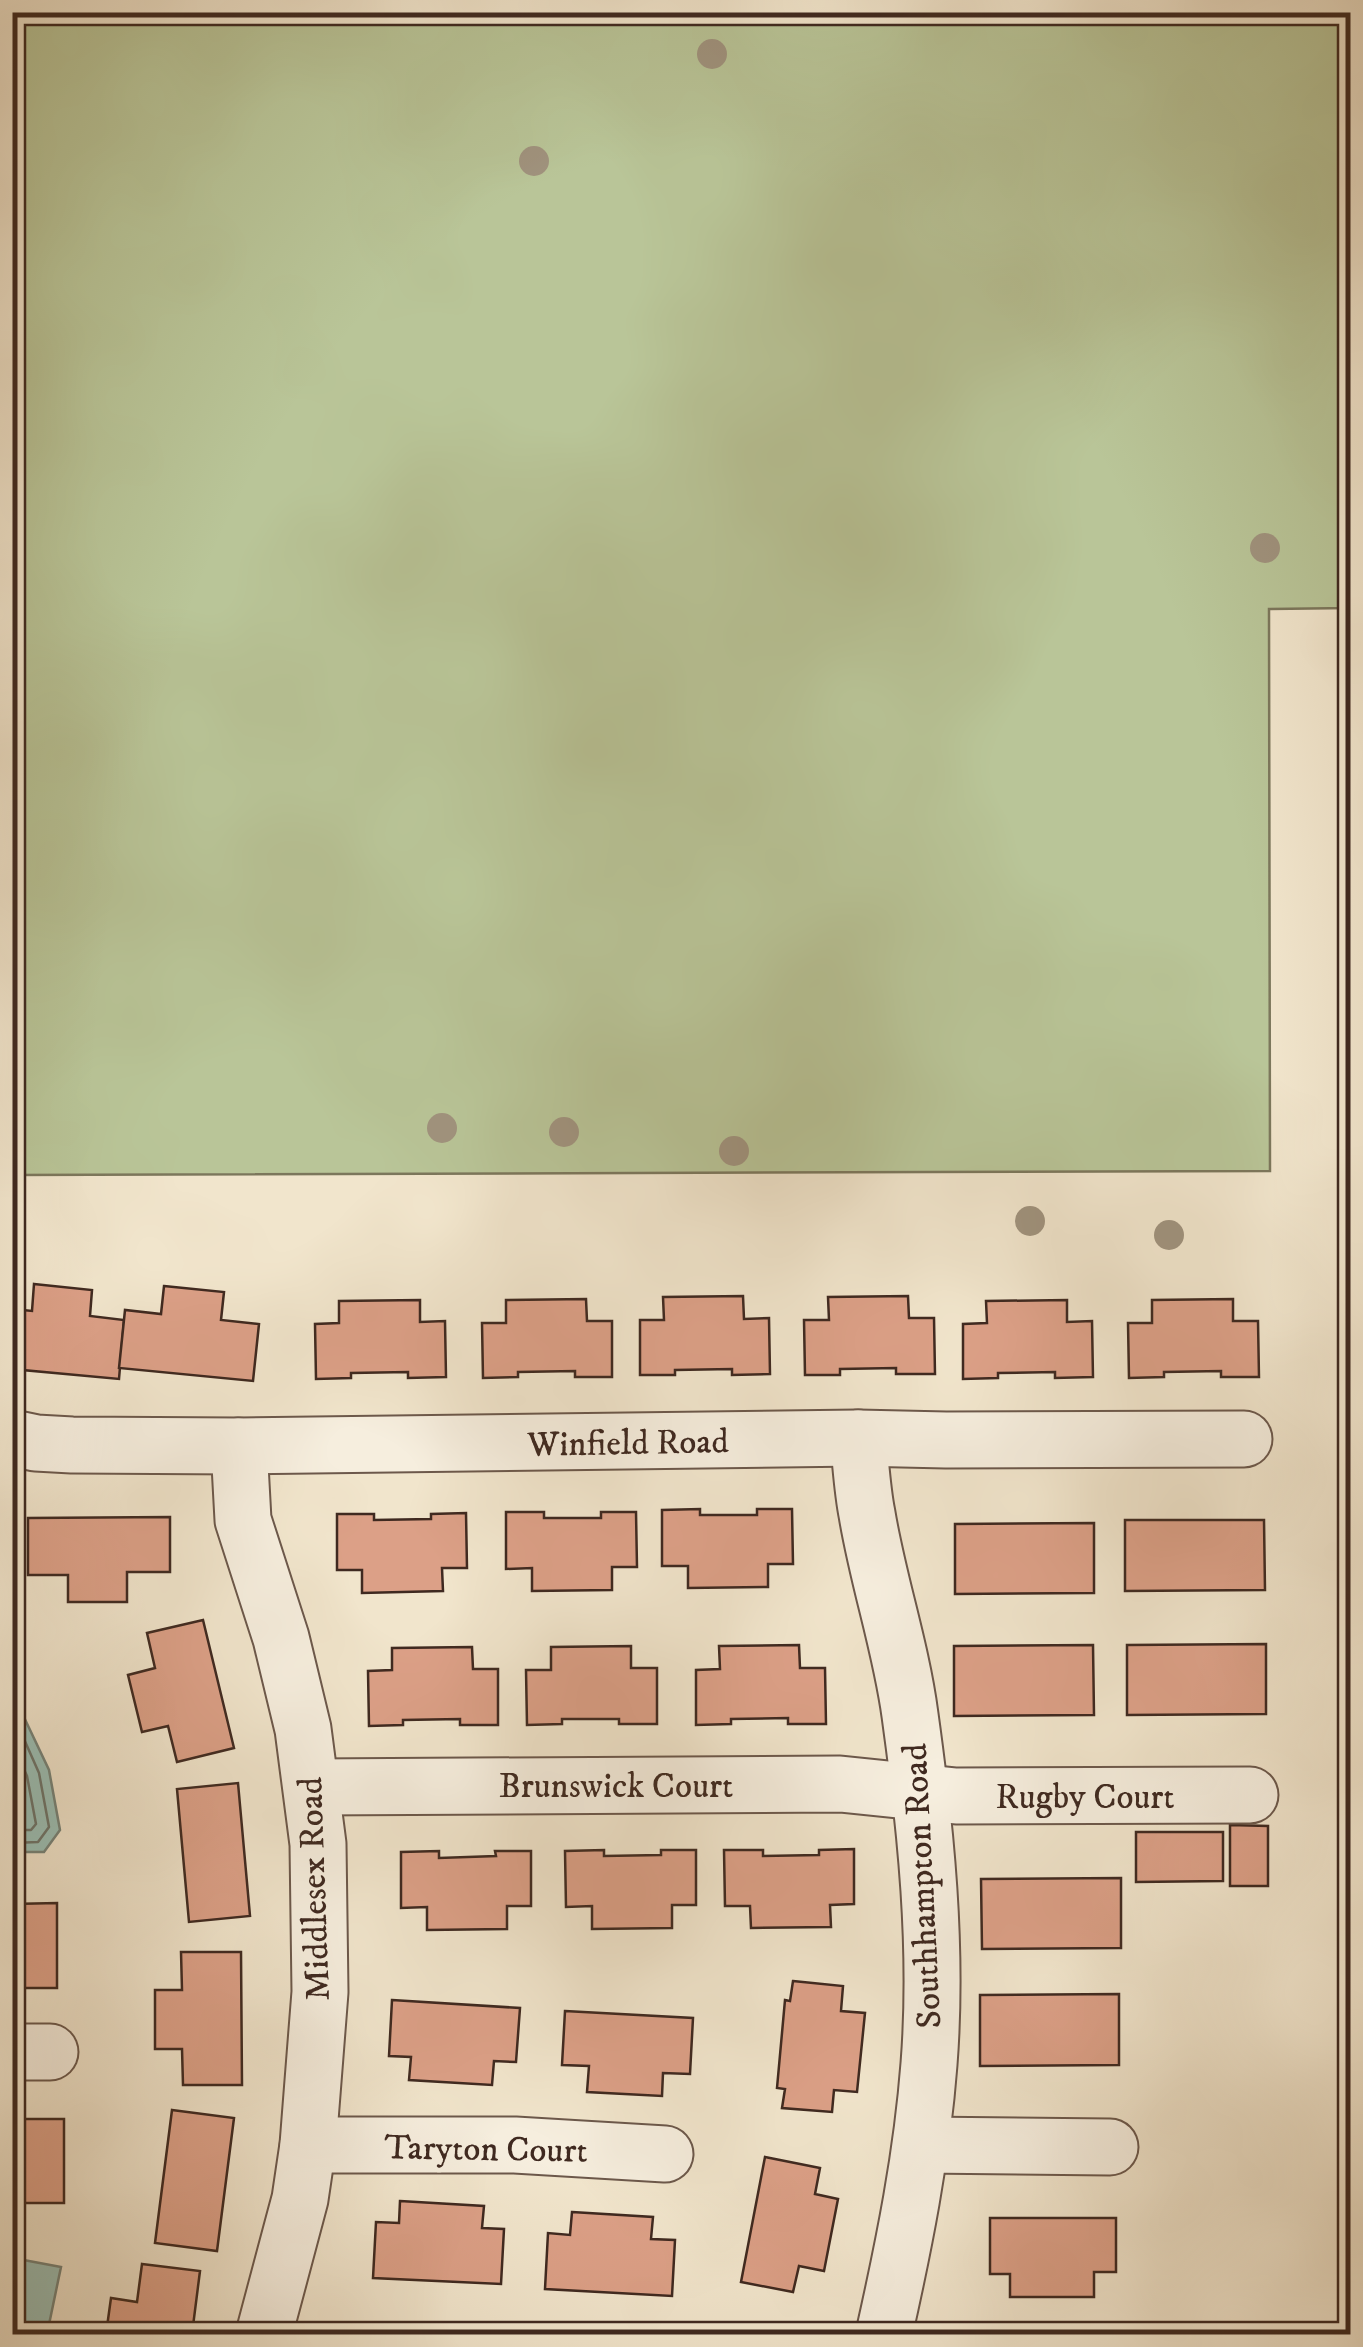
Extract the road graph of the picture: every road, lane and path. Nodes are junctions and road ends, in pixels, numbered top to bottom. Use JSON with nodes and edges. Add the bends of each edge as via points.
{"nodes":[{"id":1,"x":12,"y":1438,"type":"edge"},
{"id":2,"x":858,"y":1438,"type":"junction"},
{"id":3,"x":1244,"y":1439,"type":"dead end"},
{"id":4,"x":239,"y":1446,"type":"junction"},
{"id":5,"x":312,"y":1787,"type":"junction"},
{"id":6,"x":920,"y":1792,"type":"junction"},
{"id":7,"x":1250,"y":1795,"type":"dead end"},
{"id":8,"x":922,"y":2145,"type":"junction"},
{"id":9,"x":308,"y":2146,"type":"junction"},
{"id":10,"x":1110,"y":2146,"type":"dead end"},
{"id":11,"x":665,"y":2154,"type":"dead end"},
{"id":12,"x":264,"y":2334,"type":"edge"},
{"id":13,"x":884,"y":2334,"type":"edge"}],
"edges":[{"from":1,"to":4,"type":"street","name":"Winfield Road"},
{"from":2,"to":3,"type":"street","name":"Winfield Road"},
{"from":2,"to":4,"type":"street","name":"Winfield Road"},
{"from":2,"to":6,"type":"street","name":"Southhampton Road"},
{"from":4,"to":5,"type":"street","name":"Middlesex Road","via":[[243,1520],[281,1638]]},
{"from":5,"to":6,"type":"street","name":"Brunswick Court","via":[[840,1784]]},
{"from":5,"to":9,"type":"street","name":"Middlesex Road","via":[[320,1992]]},
{"from":6,"to":7,"type":"street","name":"Rugby Court"},
{"from":6,"to":8,"type":"street","name":"Southhampton Road","via":[[932,1957]]},
{"from":8,"to":10,"type":"street"},
{"from":8,"to":13,"type":"street","name":"Southhampton Road"},
{"from":9,"to":11,"type":"street","name":"Taryton Court"},
{"from":9,"to":12,"type":"street","name":"Middlesex Road"}]}
